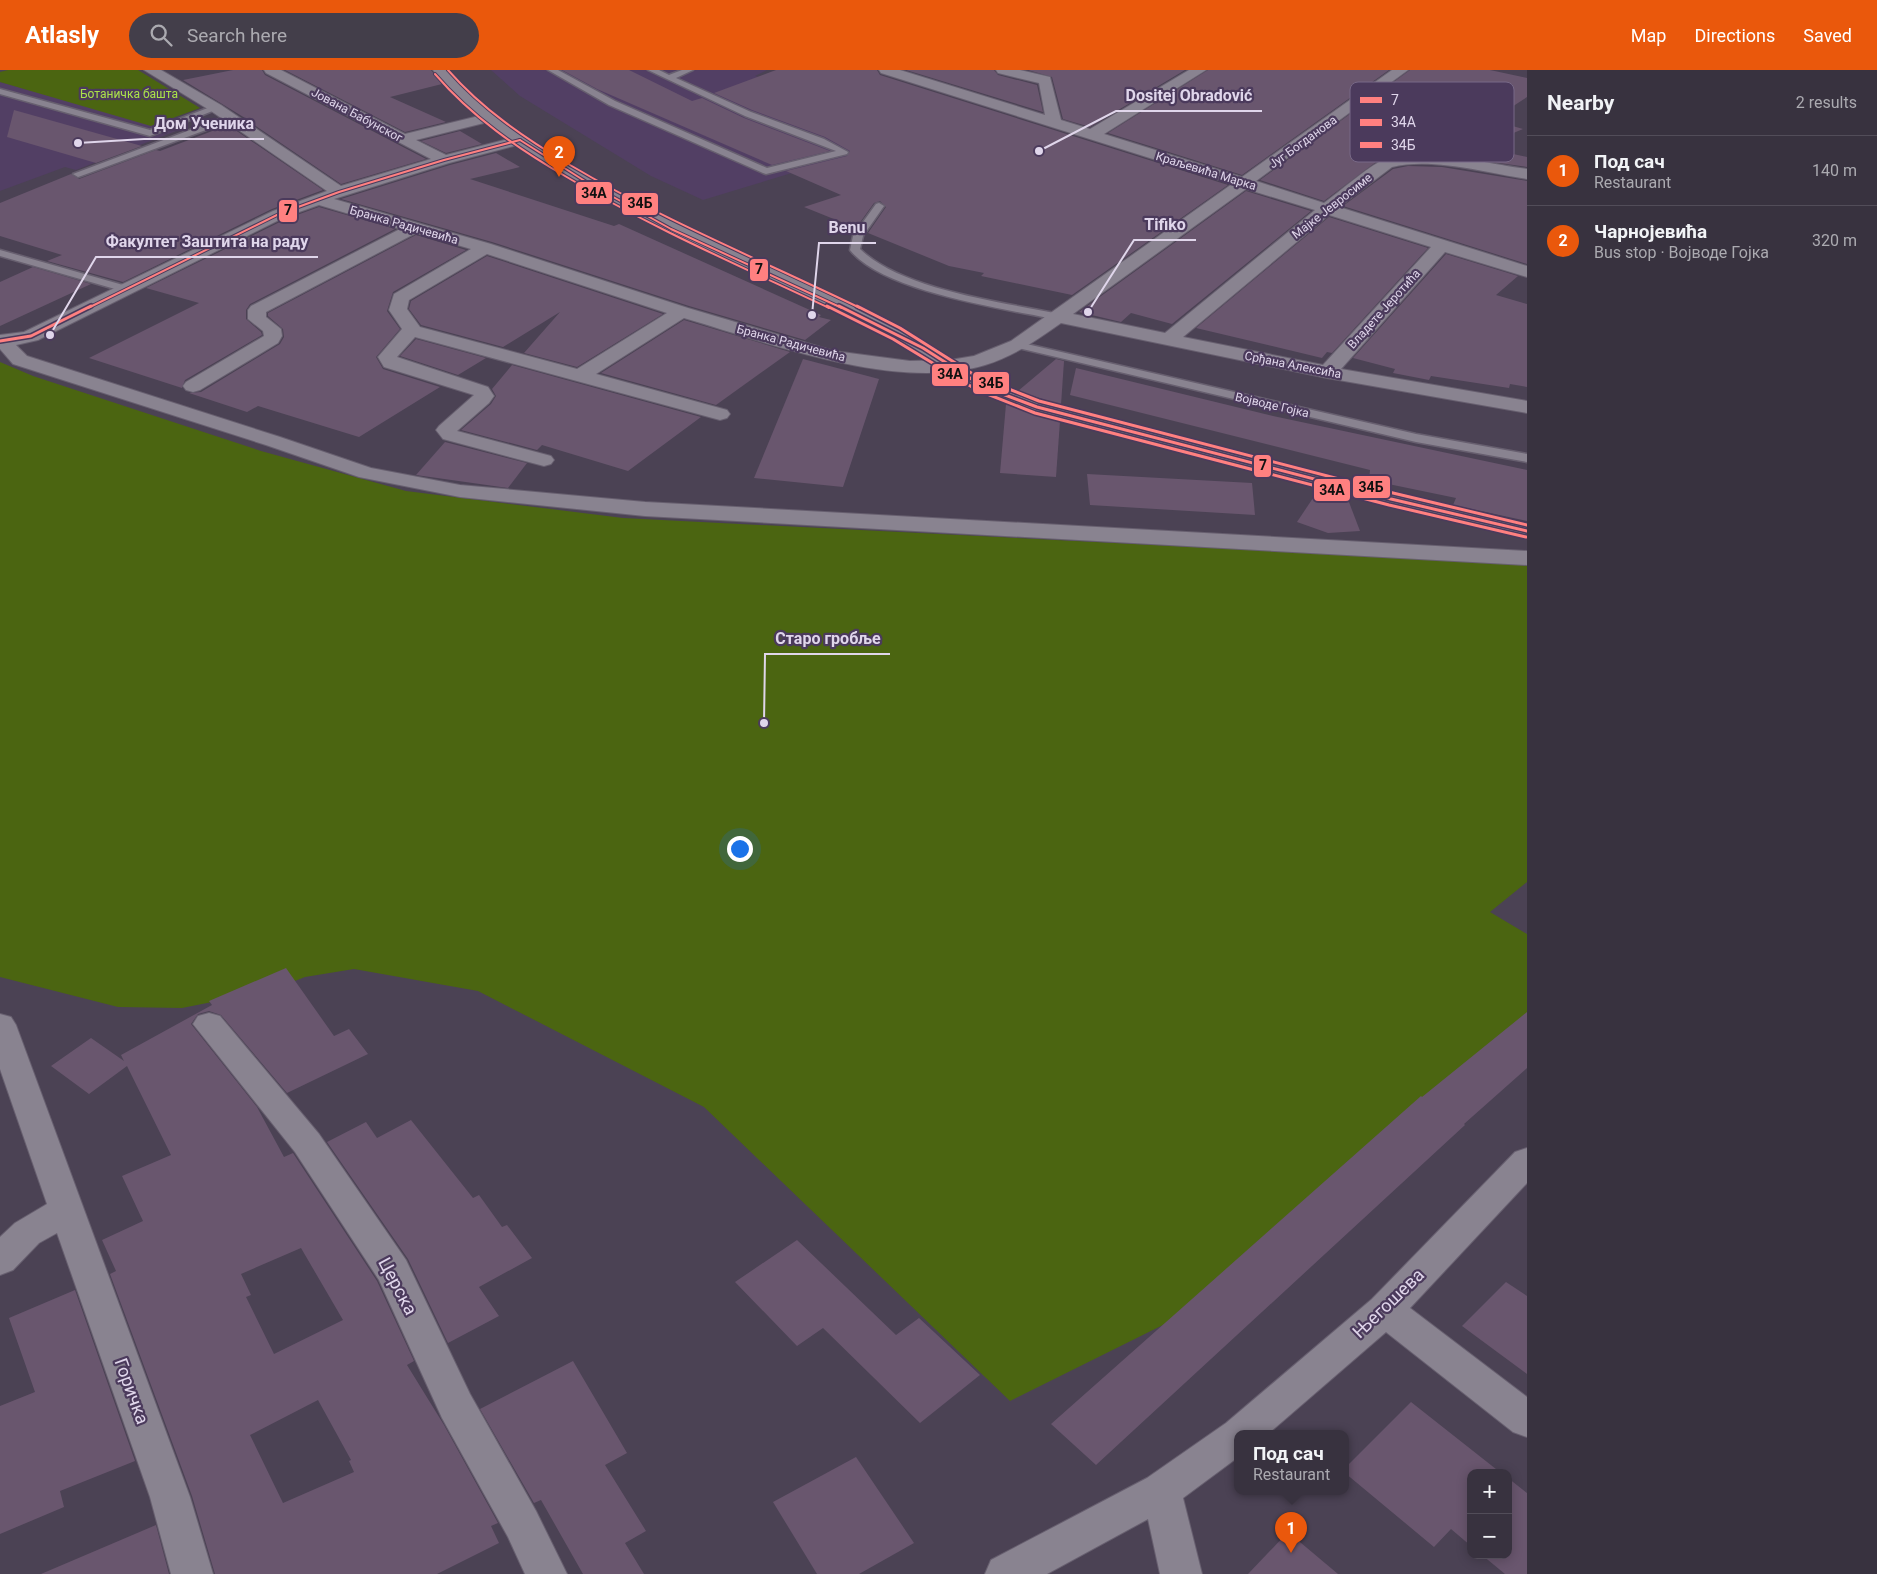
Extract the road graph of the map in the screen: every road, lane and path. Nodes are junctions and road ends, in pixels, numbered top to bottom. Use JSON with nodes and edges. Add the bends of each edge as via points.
{"nodes":[{"id":1,"x":151,"y":70,"type":"edge"},
{"id":2,"x":271,"y":70,"type":"edge"},
{"id":3,"x":440,"y":70,"type":"edge"},
{"id":4,"x":552,"y":70,"type":"edge"},
{"id":5,"x":652,"y":70,"type":"edge"},
{"id":6,"x":689,"y":70,"type":"edge"},
{"id":7,"x":886,"y":70,"type":"edge"},
{"id":8,"x":1003,"y":70,"type":"edge"},
{"id":9,"x":1199,"y":70,"type":"edge"},
{"id":10,"x":1401,"y":70,"type":"edge"},
{"id":11,"x":669,"y":78,"type":"junction"},
{"id":12,"x":1384,"y":82,"type":"edge"},
{"id":13,"x":0,"y":91,"type":"edge"},
{"id":14,"x":1350,"y":107,"type":"edge"},
{"id":15,"x":216,"y":108,"type":"junction"},
{"id":16,"x":230,"y":118,"type":"junction"},
{"id":17,"x":487,"y":118,"type":"junction"},
{"id":18,"x":1054,"y":123,"type":"junction"},
{"id":19,"x":1091,"y":135,"type":"junction"},
{"id":20,"x":401,"y":138,"type":"junction"},
{"id":21,"x":520,"y":140,"type":"junction"},
{"id":22,"x":444,"y":160,"type":"junction"},
{"id":23,"x":1392,"y":162,"type":"edge"},
{"id":24,"x":1446,"y":162,"type":"edge"},
{"id":25,"x":78,"y":174,"type":"dead end"},
{"id":26,"x":1527,"y":174,"type":"edge"},
{"id":27,"x":1245,"y":183,"type":"junction"},
{"id":28,"x":339,"y":192,"type":"junction"},
{"id":29,"x":319,"y":200,"type":"junction"},
{"id":30,"x":879,"y":206,"type":"dead end"},
{"id":31,"x":1326,"y":209,"type":"junction"},
{"id":32,"x":414,"y":228,"type":"junction"},
{"id":33,"x":1442,"y":245,"type":"junction"},
{"id":34,"x":485,"y":248,"type":"junction"},
{"id":35,"x":0,"y":253,"type":"edge"},
{"id":36,"x":1527,"y":272,"type":"edge"},
{"id":37,"x":126,"y":289,"type":"junction"},
{"id":38,"x":682,"y":312,"type":"junction"},
{"id":39,"x":1060,"y":317,"type":"junction"},
{"id":40,"x":412,"y":330,"type":"junction"},
{"id":41,"x":1168,"y":340,"type":"junction"},
{"id":42,"x":4,"y":341,"type":"edge"},
{"id":43,"x":1018,"y":345,"type":"junction"},
{"id":44,"x":950,"y":366,"type":"junction"},
{"id":45,"x":1327,"y":372,"type":"junction"},
{"id":46,"x":580,"y":376,"type":"junction"},
{"id":47,"x":193,"y":386,"type":"dead end"},
{"id":48,"x":1527,"y":407,"type":"edge"},
{"id":49,"x":720,"y":414,"type":"dead end"},
{"id":50,"x":1527,"y":458,"type":"edge"},
{"id":51,"x":544,"y":460,"type":"dead end"},
{"id":52,"x":1527,"y":531,"type":"edge"},
{"id":53,"x":1527,"y":558,"type":"edge"},
{"id":54,"x":209,"y":1024,"type":"dead end"},
{"id":55,"x":0,"y":1025,"type":"edge"},
{"id":56,"x":1527,"y":1161,"type":"edge"},
{"id":57,"x":67,"y":1210,"type":"junction"},
{"id":58,"x":0,"y":1260,"type":"edge"},
{"id":59,"x":1385,"y":1310,"type":"junction"},
{"id":60,"x":1527,"y":1420,"type":"edge"},
{"id":61,"x":1244,"y":1430,"type":"edge"},
{"id":62,"x":1234,"y":1438,"type":"edge"},
{"id":63,"x":1161,"y":1491,"type":"junction"},
{"id":64,"x":192,"y":1574,"type":"edge"},
{"id":65,"x":546,"y":1574,"type":"edge"},
{"id":66,"x":1006,"y":1574,"type":"edge"},
{"id":67,"x":1181,"y":1574,"type":"edge"}],
"edges":[{"from":1,"to":15,"type":"street","name":"Бранка Радичевића"},
{"from":2,"to":20,"type":"street","name":"Јована Бабунског"},
{"from":3,"to":17,"type":"street"},
{"from":4,"to":11,"type":"lane","via":[[612,103],[766,171],[844,152]]},
{"from":5,"to":11,"type":"lane"},
{"from":6,"to":11,"type":"lane"},
{"from":7,"to":18,"type":"street","name":"Краљевића Марка"},
{"from":8,"to":18,"type":"street","via":[[1051,77]]},
{"from":9,"to":19,"type":"street"},
{"from":10,"to":12,"type":"street","name":"Југ Богданова"},
{"from":13,"to":15,"type":"lane","via":[[150,133]]},
{"from":14,"to":27,"type":"street","name":"Југ Богданова"},
{"from":15,"to":16,"type":"street","name":"Бранка Радичевића"},
{"from":16,"to":25,"type":"lane"},
{"from":16,"to":28,"type":"street","name":"Бранка Радичевића"},
{"from":17,"to":20,"type":"street"},
{"from":17,"to":21,"type":"street"},
{"from":18,"to":19,"type":"street","name":"Краљевића Марка"},
{"from":19,"to":27,"type":"street","name":"Краљевића Марка"},
{"from":20,"to":22,"type":"street","name":"Јована Бабунског"},
{"from":21,"to":22,"type":"street"},
{"from":21,"to":44,"type":"street","via":[[588,183],[671,229],[888,329]]},
{"from":22,"to":28,"type":"street"},
{"from":23,"to":31,"type":"street","name":"Мајке Јевросиме"},
{"from":24,"to":26,"type":"street","name":"Мајке Јевросиме"},
{"from":27,"to":31,"type":"street","name":"Краљевића Марка"},
{"from":27,"to":39,"type":"street","name":"Југ Богданова"},
{"from":28,"to":29,"type":"street"},
{"from":29,"to":32,"type":"street","name":"Бранка Радичевића"},
{"from":29,"to":37,"type":"street","via":[[279,214]]},
{"from":30,"to":39,"type":"lane","via":[[858,236],[854,250],[859,258],[894,275],[936,289]]},
{"from":31,"to":33,"type":"street","name":"Краљевића Марка"},
{"from":31,"to":41,"type":"street","name":"Мајке Јевросиме"},
{"from":32,"to":34,"type":"street","name":"Бранка Радичевића"},
{"from":32,"to":47,"type":"street","via":[[257,310],[257,319],[272,329],[273,336]]},
{"from":33,"to":36,"type":"street","name":"Краљевића Марка"},
{"from":33,"to":45,"type":"street","name":"Владете Јеротића"},
{"from":34,"to":38,"type":"street","name":"Бранка Радичевића"},
{"from":34,"to":40,"type":"street","via":[[400,298],[398,310]]},
{"from":35,"to":37,"type":"lane"},
{"from":37,"to":42,"type":"street","via":[[31,336]]},
{"from":38,"to":44,"type":"street","name":"Бранка Радичевића","via":[[832,356],[910,367]]},
{"from":38,"to":46,"type":"street"},
{"from":39,"to":41,"type":"street","name":"Срђана Алексића"},
{"from":39,"to":43,"type":"street","name":"Југ Богданова"},
{"from":40,"to":46,"type":"street"},
{"from":40,"to":51,"type":"street","via":[[388,354],[391,363],[483,393],[482,399],[446,432]]},
{"from":41,"to":45,"type":"street","name":"Срђана Алексића"},
{"from":42,"to":53,"type":"street","via":[[20,360],[366,473],[460,491],[549,502],[654,509]]},
{"from":43,"to":44,"type":"street","name":"Југ Богданова","via":[[979,360]]},
{"from":43,"to":50,"type":"lane","name":"Војводе Гојка","via":[[1416,438]]},
{"from":44,"to":52,"type":"street","via":[[984,387],[1037,406]]},
{"from":45,"to":48,"type":"street","name":"Срђана Алексића"},
{"from":46,"to":49,"type":"street"},
{"from":54,"to":65,"type":"street","name":"Церска","via":[[307,1143],[393,1271],[456,1406]]},
{"from":55,"to":57,"type":"street","name":"Горичка"},
{"from":56,"to":59,"type":"street","name":"Његошева"},
{"from":57,"to":58,"type":"street","via":[[27,1233]]},
{"from":57,"to":64,"type":"street","name":"Горичка","via":[[170,1497]]},
{"from":59,"to":60,"type":"street"},
{"from":59,"to":61,"type":"street","name":"Његошева"},
{"from":62,"to":63,"type":"street","name":"Његошева"},
{"from":63,"to":66,"type":"street","name":"Његошева"},
{"from":63,"to":67,"type":"street"}]}
